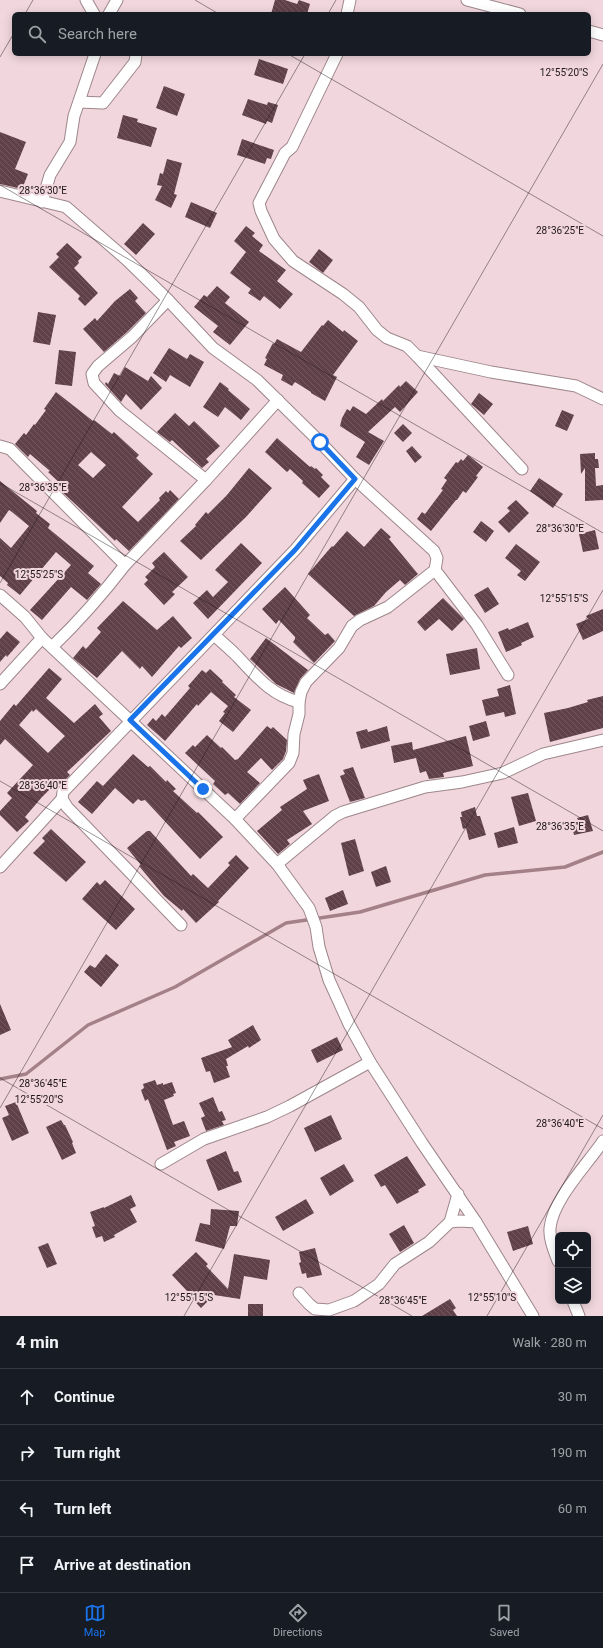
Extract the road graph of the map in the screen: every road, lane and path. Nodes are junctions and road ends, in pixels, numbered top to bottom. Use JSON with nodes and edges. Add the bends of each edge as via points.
{"nodes":[{"id":1,"x":86,"y":0,"type":"edge"},
{"id":2,"x":117,"y":0,"type":"edge"},
{"id":3,"x":350,"y":0,"type":"edge"},
{"id":4,"x":468,"y":0,"type":"edge"},
{"id":5,"x":93,"y":12,"type":"edge"},
{"id":6,"x":110,"y":12,"type":"edge"},
{"id":7,"x":347,"y":12,"type":"edge"},
{"id":8,"x":513,"y":12,"type":"edge"},
{"id":9,"x":591,"y":32,"type":"edge"},
{"id":10,"x":603,"y":35,"type":"edge"},
{"id":11,"x":94,"y":56,"type":"edge"},
{"id":12,"x":136,"y":56,"type":"edge"},
{"id":13,"x":336,"y":56,"type":"edge"},
{"id":14,"x":79,"y":102,"type":"junction"},
{"id":15,"x":0,"y":191,"type":"edge"},
{"id":16,"x":42,"y":202,"type":"junction"},
{"id":17,"x":168,"y":300,"type":"junction"},
{"id":18,"x":416,"y":356,"type":"junction"},
{"id":19,"x":603,"y":399,"type":"edge"},
{"id":20,"x":278,"y":400,"type":"junction"},
{"id":21,"x":0,"y":446,"type":"edge"},
{"id":22,"x":522,"y":469,"type":"dead end"},
{"id":23,"x":355,"y":479,"type":"junction"},
{"id":24,"x":206,"y":480,"type":"junction"},
{"id":25,"x":125,"y":565,"type":"junction"},
{"id":26,"x":435,"y":570,"type":"junction"},
{"id":27,"x":0,"y":596,"type":"edge"},
{"id":28,"x":214,"y":635,"type":"junction"},
{"id":29,"x":42,"y":638,"type":"junction"},
{"id":30,"x":52,"y":647,"type":"junction"},
{"id":31,"x":508,"y":675,"type":"dead end"},
{"id":32,"x":0,"y":684,"type":"edge"},
{"id":33,"x":298,"y":702,"type":"junction"},
{"id":34,"x":130,"y":720,"type":"junction"},
{"id":35,"x":603,"y":740,"type":"edge"},
{"id":36,"x":62,"y":799,"type":"junction"},
{"id":37,"x":235,"y":819,"type":"junction"},
{"id":38,"x":276,"y":864,"type":"junction"},
{"id":39,"x":0,"y":867,"type":"edge"},
{"id":40,"x":181,"y":925,"type":"dead end"},
{"id":41,"x":370,"y":1062,"type":"junction"},
{"id":42,"x":603,"y":1141,"type":"edge"},
{"id":43,"x":161,"y":1164,"type":"dead end"},
{"id":44,"x":458,"y":1194,"type":"junction"},
{"id":45,"x":450,"y":1222,"type":"junction"},
{"id":46,"x":476,"y":1222,"type":"junction"},
{"id":47,"x":555,"y":1252,"type":"edge"},
{"id":48,"x":299,"y":1293,"type":"dead end"},
{"id":49,"x":574,"y":1304,"type":"edge"},
{"id":50,"x":533,"y":1316,"type":"edge"},
{"id":51,"x":578,"y":1316,"type":"edge"}],
"edges":[{"from":1,"to":5,"type":"street"},
{"from":2,"to":6,"type":"street"},
{"from":3,"to":7,"type":"street"},
{"from":4,"to":8,"type":"street"},
{"from":9,"to":10,"type":"street"},
{"from":11,"to":14,"type":"street"},
{"from":12,"to":14,"type":"street","via":[[134,62],[102,103]]},
{"from":13,"to":18,"type":"street","via":[[292,147],[285,153],[263,193],[259,207],[274,239],[293,261],[343,294],[359,307],[377,330],[387,338],[407,346]]},
{"from":14,"to":16,"type":"street","via":[[70,142],[50,175]]},
{"from":15,"to":16,"type":"street"},
{"from":16,"to":17,"type":"street","via":[[66,207]]},
{"from":17,"to":20,"type":"street","via":[[213,348],[257,380]]},
{"from":17,"to":24,"type":"street","via":[[92,374],[94,383],[120,411]]},
{"from":18,"to":19,"type":"street","via":[[576,386]]},
{"from":18,"to":22,"type":"street"},
{"from":20,"to":23,"type":"street"},
{"from":20,"to":24,"type":"street"},
{"from":21,"to":25,"type":"street","via":[[10,449]]},
{"from":23,"to":26,"type":"street","via":[[434,551],[437,558]]},
{"from":23,"to":28,"type":"street","via":[[295,550]]},
{"from":24,"to":25,"type":"street"},
{"from":25,"to":30,"type":"street","via":[[82,618]]},
{"from":26,"to":31,"type":"street","via":[[477,625]]},
{"from":26,"to":33,"type":"street","via":[[388,607],[352,626],[339,648],[306,682]]},
{"from":27,"to":29,"type":"street","via":[[25,617]]},
{"from":28,"to":33,"type":"street","via":[[256,678],[275,693]]},
{"from":28,"to":34,"type":"street"},
{"from":29,"to":30,"type":"street"},
{"from":29,"to":32,"type":"street"},
{"from":30,"to":34,"type":"street"},
{"from":33,"to":37,"type":"street","via":[[299,714],[289,763]]},
{"from":34,"to":36,"type":"street","via":[[63,792]]},
{"from":34,"to":37,"type":"street"},
{"from":35,"to":38,"type":"street","via":[[543,754],[503,773],[425,787],[343,812]]},
{"from":36,"to":39,"type":"street"},
{"from":36,"to":40,"type":"street"},
{"from":37,"to":38,"type":"street"},
{"from":38,"to":41,"type":"street","via":[[309,908],[329,980]]},
{"from":41,"to":43,"type":"street","via":[[273,1115],[204,1139]]},
{"from":41,"to":44,"type":"street"},
{"from":42,"to":47,"type":"street","via":[[556,1206],[550,1233]]},
{"from":44,"to":45,"type":"street"},
{"from":44,"to":46,"type":"street"},
{"from":45,"to":46,"type":"street"},
{"from":45,"to":48,"type":"street","via":[[429,1242],[395,1264],[379,1284],[354,1301],[329,1310],[315,1309]]},
{"from":46,"to":50,"type":"street"},
{"from":49,"to":51,"type":"street"}]}
